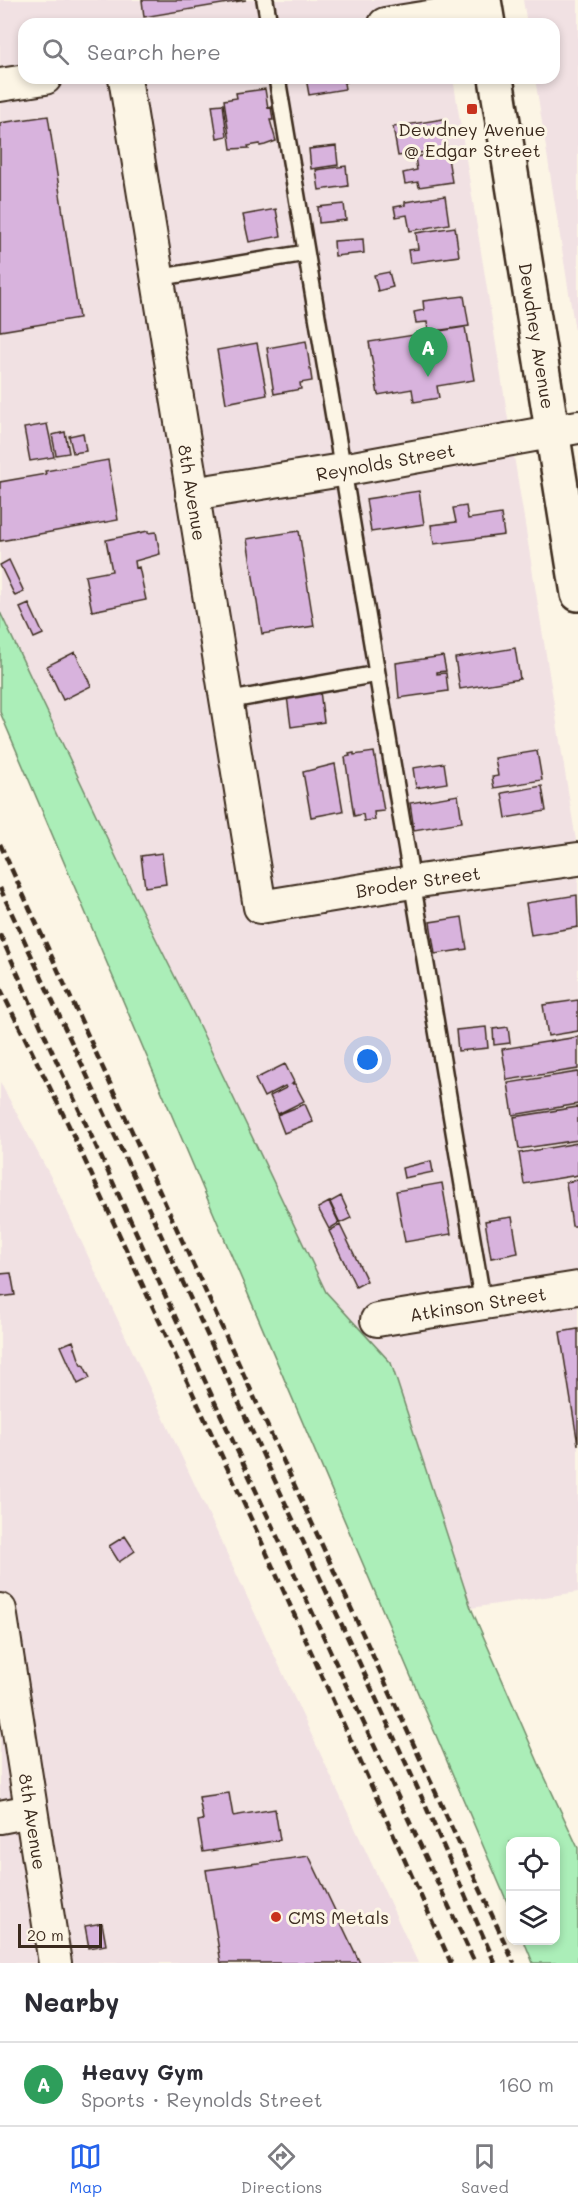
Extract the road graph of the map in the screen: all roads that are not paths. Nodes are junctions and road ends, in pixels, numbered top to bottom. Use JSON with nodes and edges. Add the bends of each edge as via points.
{"nodes":[{"id":1,"x":265,"y":0,"type":"edge"},
{"id":2,"x":486,"y":11,"type":"edge"},
{"id":3,"x":267,"y":18,"type":"edge"},
{"id":4,"x":432,"y":18,"type":"edge"},
{"id":5,"x":18,"y":82,"type":"edge"},
{"id":6,"x":126,"y":84,"type":"edge"},
{"id":7,"x":278,"y":84,"type":"edge"},
{"id":8,"x":497,"y":84,"type":"edge"},
{"id":9,"x":0,"y":85,"type":"edge"},
{"id":10,"x":306,"y":253,"type":"junction"},
{"id":11,"x":157,"y":278,"type":"junction"},
{"id":12,"x":565,"y":429,"type":"edge"},
{"id":13,"x":342,"y":470,"type":"junction"},
{"id":14,"x":192,"y":494,"type":"junction"},
{"id":15,"x":578,"y":594,"type":"edge"},
{"id":16,"x":377,"y":674,"type":"junction"},
{"id":17,"x":226,"y":701,"type":"junction"},
{"id":18,"x":578,"y":859,"type":"edge"},
{"id":19,"x":412,"y":882,"type":"junction"},
{"id":20,"x":260,"y":907,"type":"joint"},
{"id":21,"x":578,"y":1288,"type":"edge"},
{"id":22,"x":483,"y":1304,"type":"junction"},
{"id":23,"x":376,"y":1320,"type":"dead end"},
{"id":24,"x":0,"y":1610,"type":"edge"},
{"id":25,"x":32,"y":1811,"type":"junction"},
{"id":26,"x":0,"y":1816,"type":"edge"},
{"id":27,"x":55,"y":1963,"type":"edge"}],
"edges":[{"from":1,"to":3,"type":"lane"},
{"from":2,"to":4,"type":"street"},
{"from":5,"to":9,"type":"street"},
{"from":6,"to":11,"type":"street","name":"8th Avenue"},
{"from":7,"to":10,"type":"lane"},
{"from":8,"to":12,"type":"street","name":"Dewdney Avenue"},
{"from":10,"to":11,"type":"lane"},
{"from":10,"to":13,"type":"lane"},
{"from":11,"to":14,"type":"street","name":"8th Avenue"},
{"from":12,"to":13,"type":"street","name":"Reynolds Street"},
{"from":12,"to":15,"type":"street","name":"Dewdney Avenue"},
{"from":13,"to":14,"type":"street","name":"Reynolds Street"},
{"from":13,"to":16,"type":"lane"},
{"from":14,"to":17,"type":"street","name":"8th Avenue"},
{"from":16,"to":17,"type":"lane"},
{"from":16,"to":19,"type":"lane"},
{"from":17,"to":20,"type":"street","name":"8th Avenue"},
{"from":18,"to":19,"type":"street","name":"Broder Street"},
{"from":19,"to":20,"type":"street","name":"Broder Street"},
{"from":19,"to":22,"type":"lane"},
{"from":21,"to":22,"type":"street","name":"Atkinson Street"},
{"from":22,"to":23,"type":"street","name":"Atkinson Street"},
{"from":24,"to":25,"type":"street","name":"8th Avenue"},
{"from":25,"to":26,"type":"street"},
{"from":25,"to":27,"type":"street","name":"8th Avenue"}]}
